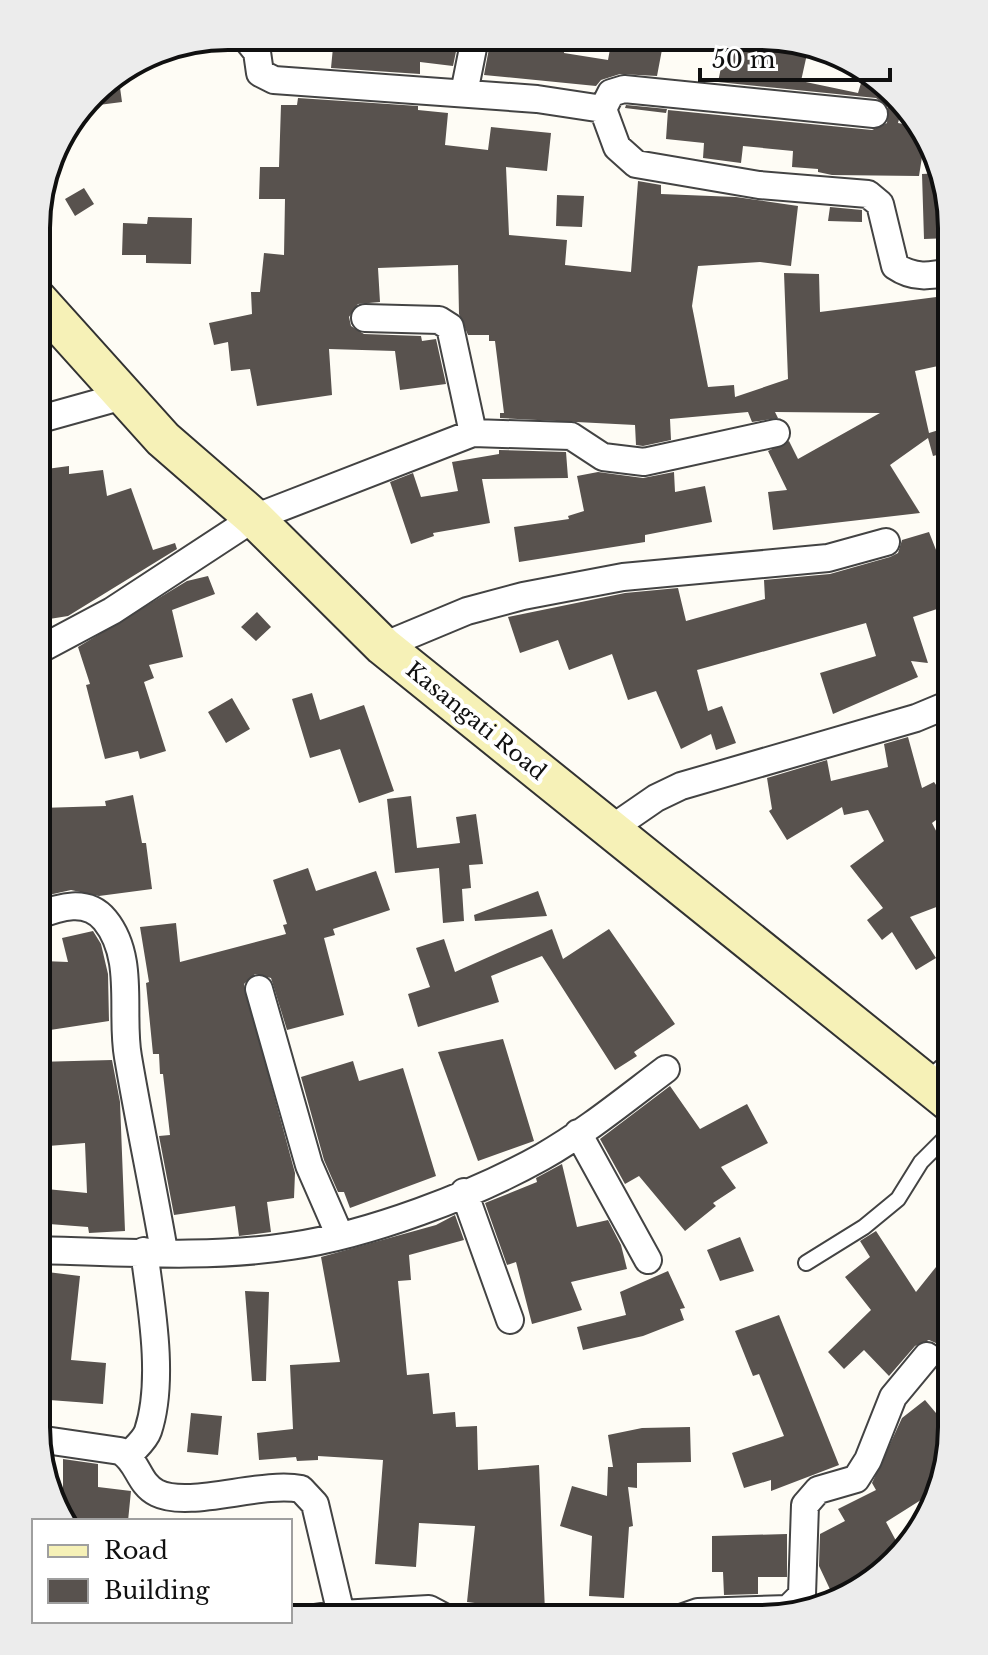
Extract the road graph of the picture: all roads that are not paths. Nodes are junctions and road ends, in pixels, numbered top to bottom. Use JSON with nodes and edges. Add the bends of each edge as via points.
{"nodes":[{"id":1,"x":255,"y":50,"type":"edge"},
{"id":2,"x":473,"y":50,"type":"edge"},
{"id":3,"x":464,"y":93,"type":"junction"},
{"id":4,"x":603,"y":109,"type":"junction"},
{"id":5,"x":874,"y":114,"type":"dead end"},
{"id":6,"x":938,"y":275,"type":"edge"},
{"id":7,"x":50,"y":314,"type":"edge"},
{"id":8,"x":365,"y":318,"type":"dead end"},
{"id":9,"x":123,"y":396,"type":"junction"},
{"id":10,"x":50,"y":416,"type":"edge"},
{"id":11,"x":473,"y":433,"type":"junction"},
{"id":12,"x":776,"y":433,"type":"dead end"},
{"id":13,"x":254,"y":518,"type":"junction"},
{"id":14,"x":886,"y":542,"type":"dead end"},
{"id":15,"x":50,"y":644,"type":"edge"},
{"id":16,"x":383,"y":646,"type":"junction"},
{"id":17,"x":938,"y":709,"type":"edge"},
{"id":18,"x":611,"y":829,"type":"junction"},
{"id":19,"x":50,"y":911,"type":"edge"},
{"id":20,"x":259,"y":989,"type":"dead end"},
{"id":21,"x":666,"y":1069,"type":"dead end"},
{"id":22,"x":938,"y":1080,"type":"edge"},
{"id":23,"x":578,"y":1133,"type":"junction"},
{"id":24,"x":938,"y":1145,"type":"edge"},
{"id":25,"x":464,"y":1192,"type":"junction"},
{"id":26,"x":340,"y":1236,"type":"junction"},
{"id":27,"x":50,"y":1250,"type":"edge"},
{"id":28,"x":154,"y":1251,"type":"junction"},
{"id":29,"x":648,"y":1260,"type":"dead end"},
{"id":30,"x":806,"y":1263,"type":"dead end"},
{"id":31,"x":510,"y":1320,"type":"dead end"},
{"id":32,"x":927,"y":1356,"type":"dead end"},
{"id":33,"x":50,"y":1441,"type":"edge"},
{"id":34,"x":129,"y":1455,"type":"junction"},
{"id":35,"x":795,"y":1602,"type":"edge"},
{"id":36,"x":339,"y":1605,"type":"edge"}],
"edges":[{"from":1,"to":3,"type":"street","via":[[260,73],[274,80]]},
{"from":2,"to":3,"type":"street"},
{"from":3,"to":4,"type":"street"},
{"from":4,"to":5,"type":"street","via":[[611,93],[624,89]]},
{"from":4,"to":6,"type":"street","via":[[617,147],[636,164],[759,185],[868,194],[880,204],[895,266],[906,274]]},
{"from":7,"to":9,"type":"street","name":"Kasangati Road"},
{"from":8,"to":11,"type":"street","via":[[439,320],[450,327]]},
{"from":9,"to":10,"type":"street"},
{"from":9,"to":13,"type":"street","name":"Kasangati Road","via":[[163,439]]},
{"from":11,"to":12,"type":"street","via":[[571,436],[603,457],[644,462]]},
{"from":11,"to":13,"type":"street"},
{"from":13,"to":15,"type":"street","via":[[112,611]]},
{"from":13,"to":16,"type":"street","name":"Kasangati Road"},
{"from":14,"to":16,"type":"street","via":[[828,558],[623,577],[523,596],[467,611]]},
{"from":16,"to":18,"type":"street","name":"Kasangati Road"},
{"from":17,"to":18,"type":"street","via":[[681,786]]},
{"from":18,"to":22,"type":"street","name":"Kasangati Road"},
{"from":19,"to":28,"type":"street","via":[[85,906],[104,919],[119,946],[127,994],[127,1055]]},
{"from":20,"to":26,"type":"street","via":[[309,1165]]},
{"from":21,"to":23,"type":"street"},
{"from":23,"to":25,"type":"street","via":[[541,1157]]},
{"from":23,"to":29,"type":"street"},
{"from":24,"to":30,"type":"lane","via":[[898,1199]]},
{"from":25,"to":26,"type":"street"},
{"from":25,"to":31,"type":"street"},
{"from":26,"to":28,"type":"street","via":[[231,1252]]},
{"from":27,"to":28,"type":"street"},
{"from":28,"to":34,"type":"street","via":[[153,1395],[148,1433]]},
{"from":32,"to":35,"type":"street","via":[[893,1397],[856,1479],[818,1490],[805,1505],[802,1595]]},
{"from":33,"to":34,"type":"street"},
{"from":34,"to":36,"type":"street","via":[[145,1484],[159,1495],[288,1486],[309,1494]]}]}
